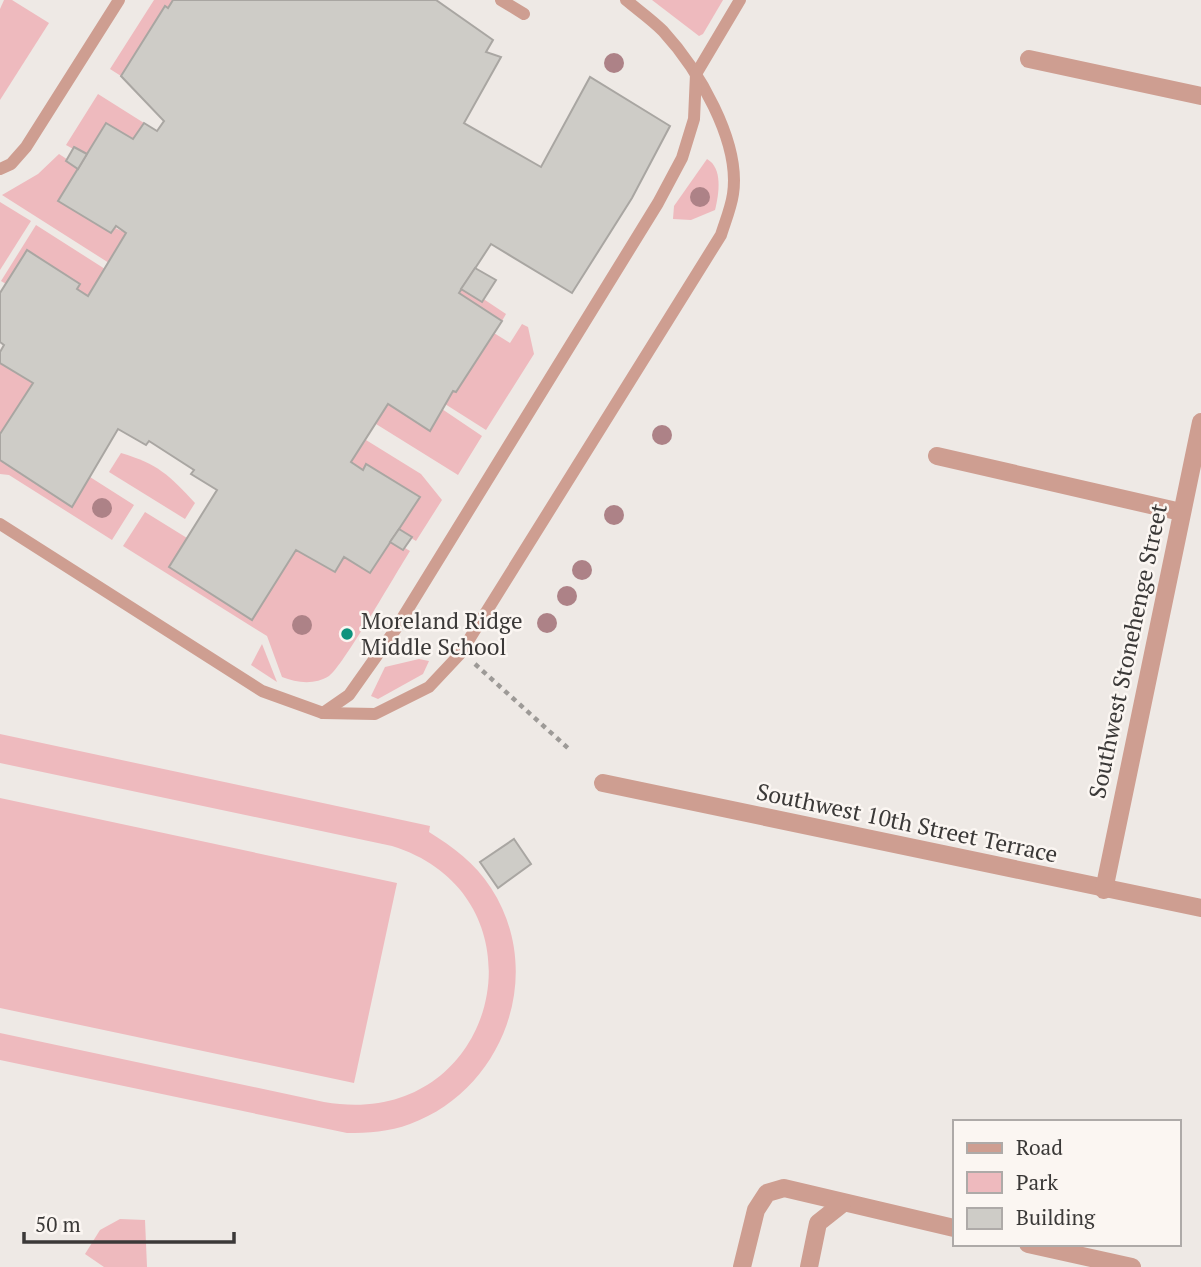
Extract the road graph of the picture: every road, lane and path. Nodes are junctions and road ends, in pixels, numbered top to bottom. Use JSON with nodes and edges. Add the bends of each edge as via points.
{"nodes":[{"id":1,"x":119,"y":0,"type":"edge"},
{"id":2,"x":501,"y":0,"type":"edge"},
{"id":3,"x":626,"y":0,"type":"edge"},
{"id":4,"x":740,"y":0,"type":"edge"},
{"id":5,"x":524,"y":14,"type":"dead end"},
{"id":6,"x":1029,"y":59,"type":"dead end"},
{"id":7,"x":695,"y":74,"type":"junction"},
{"id":8,"x":1201,"y":96,"type":"edge"},
{"id":9,"x":0,"y":169,"type":"edge"},
{"id":10,"x":1201,"y":422,"type":"edge"},
{"id":11,"x":937,"y":456,"type":"dead end"},
{"id":12,"x":1181,"y":512,"type":"junction"},
{"id":13,"x":0,"y":524,"type":"edge"},
{"id":14,"x":471,"y":661,"type":"dead end"},
{"id":15,"x":323,"y":713,"type":"junction"},
{"id":16,"x":569,"y":749,"type":"dead end"},
{"id":17,"x":604,"y":783,"type":"dead end"},
{"id":18,"x":1104,"y":890,"type":"junction"},
{"id":19,"x":1201,"y":908,"type":"edge"},
{"id":20,"x":842,"y":1204,"type":"junction"},
{"id":21,"x":953,"y":1228,"type":"edge"},
{"id":22,"x":1037,"y":1246,"type":"edge"},
{"id":23,"x":742,"y":1267,"type":"edge"},
{"id":24,"x":809,"y":1267,"type":"edge"},
{"id":25,"x":1132,"y":1267,"type":"edge"}],
"edges":[{"from":1,"to":9,"type":"lane","via":[[26,147]]},
{"from":2,"to":5,"type":"lane"},
{"from":3,"to":7,"type":"lane","via":[[662,31]]},
{"from":4,"to":7,"type":"lane"},
{"from":6,"to":8,"type":"street"},
{"from":7,"to":15,"type":"lane","via":[[694,119],[682,158],[658,203],[395,630],[349,695]]},
{"from":7,"to":15,"type":"lane","via":[[714,106],[730,155],[734,192],[721,235],[460,654],[429,687],[375,714]]},
{"from":10,"to":12,"type":"street","name":"Southwest Stonehenge Street"},
{"from":11,"to":12,"type":"street"},
{"from":12,"to":18,"type":"street","name":"Southwest Stonehenge Street"},
{"from":13,"to":15,"type":"lane","via":[[262,691]]},
{"from":14,"to":16,"type":"path"},
{"from":17,"to":18,"type":"street","name":"Southwest 10th Street Terrace"},
{"from":18,"to":19,"type":"street","name":"Southwest 10th Street Terrace"},
{"from":20,"to":21,"type":"street"},
{"from":20,"to":23,"type":"street","via":[[784,1188],[767,1193],[756,1210]]},
{"from":20,"to":24,"type":"street","via":[[818,1223]]},
{"from":22,"to":25,"type":"street"}]}
